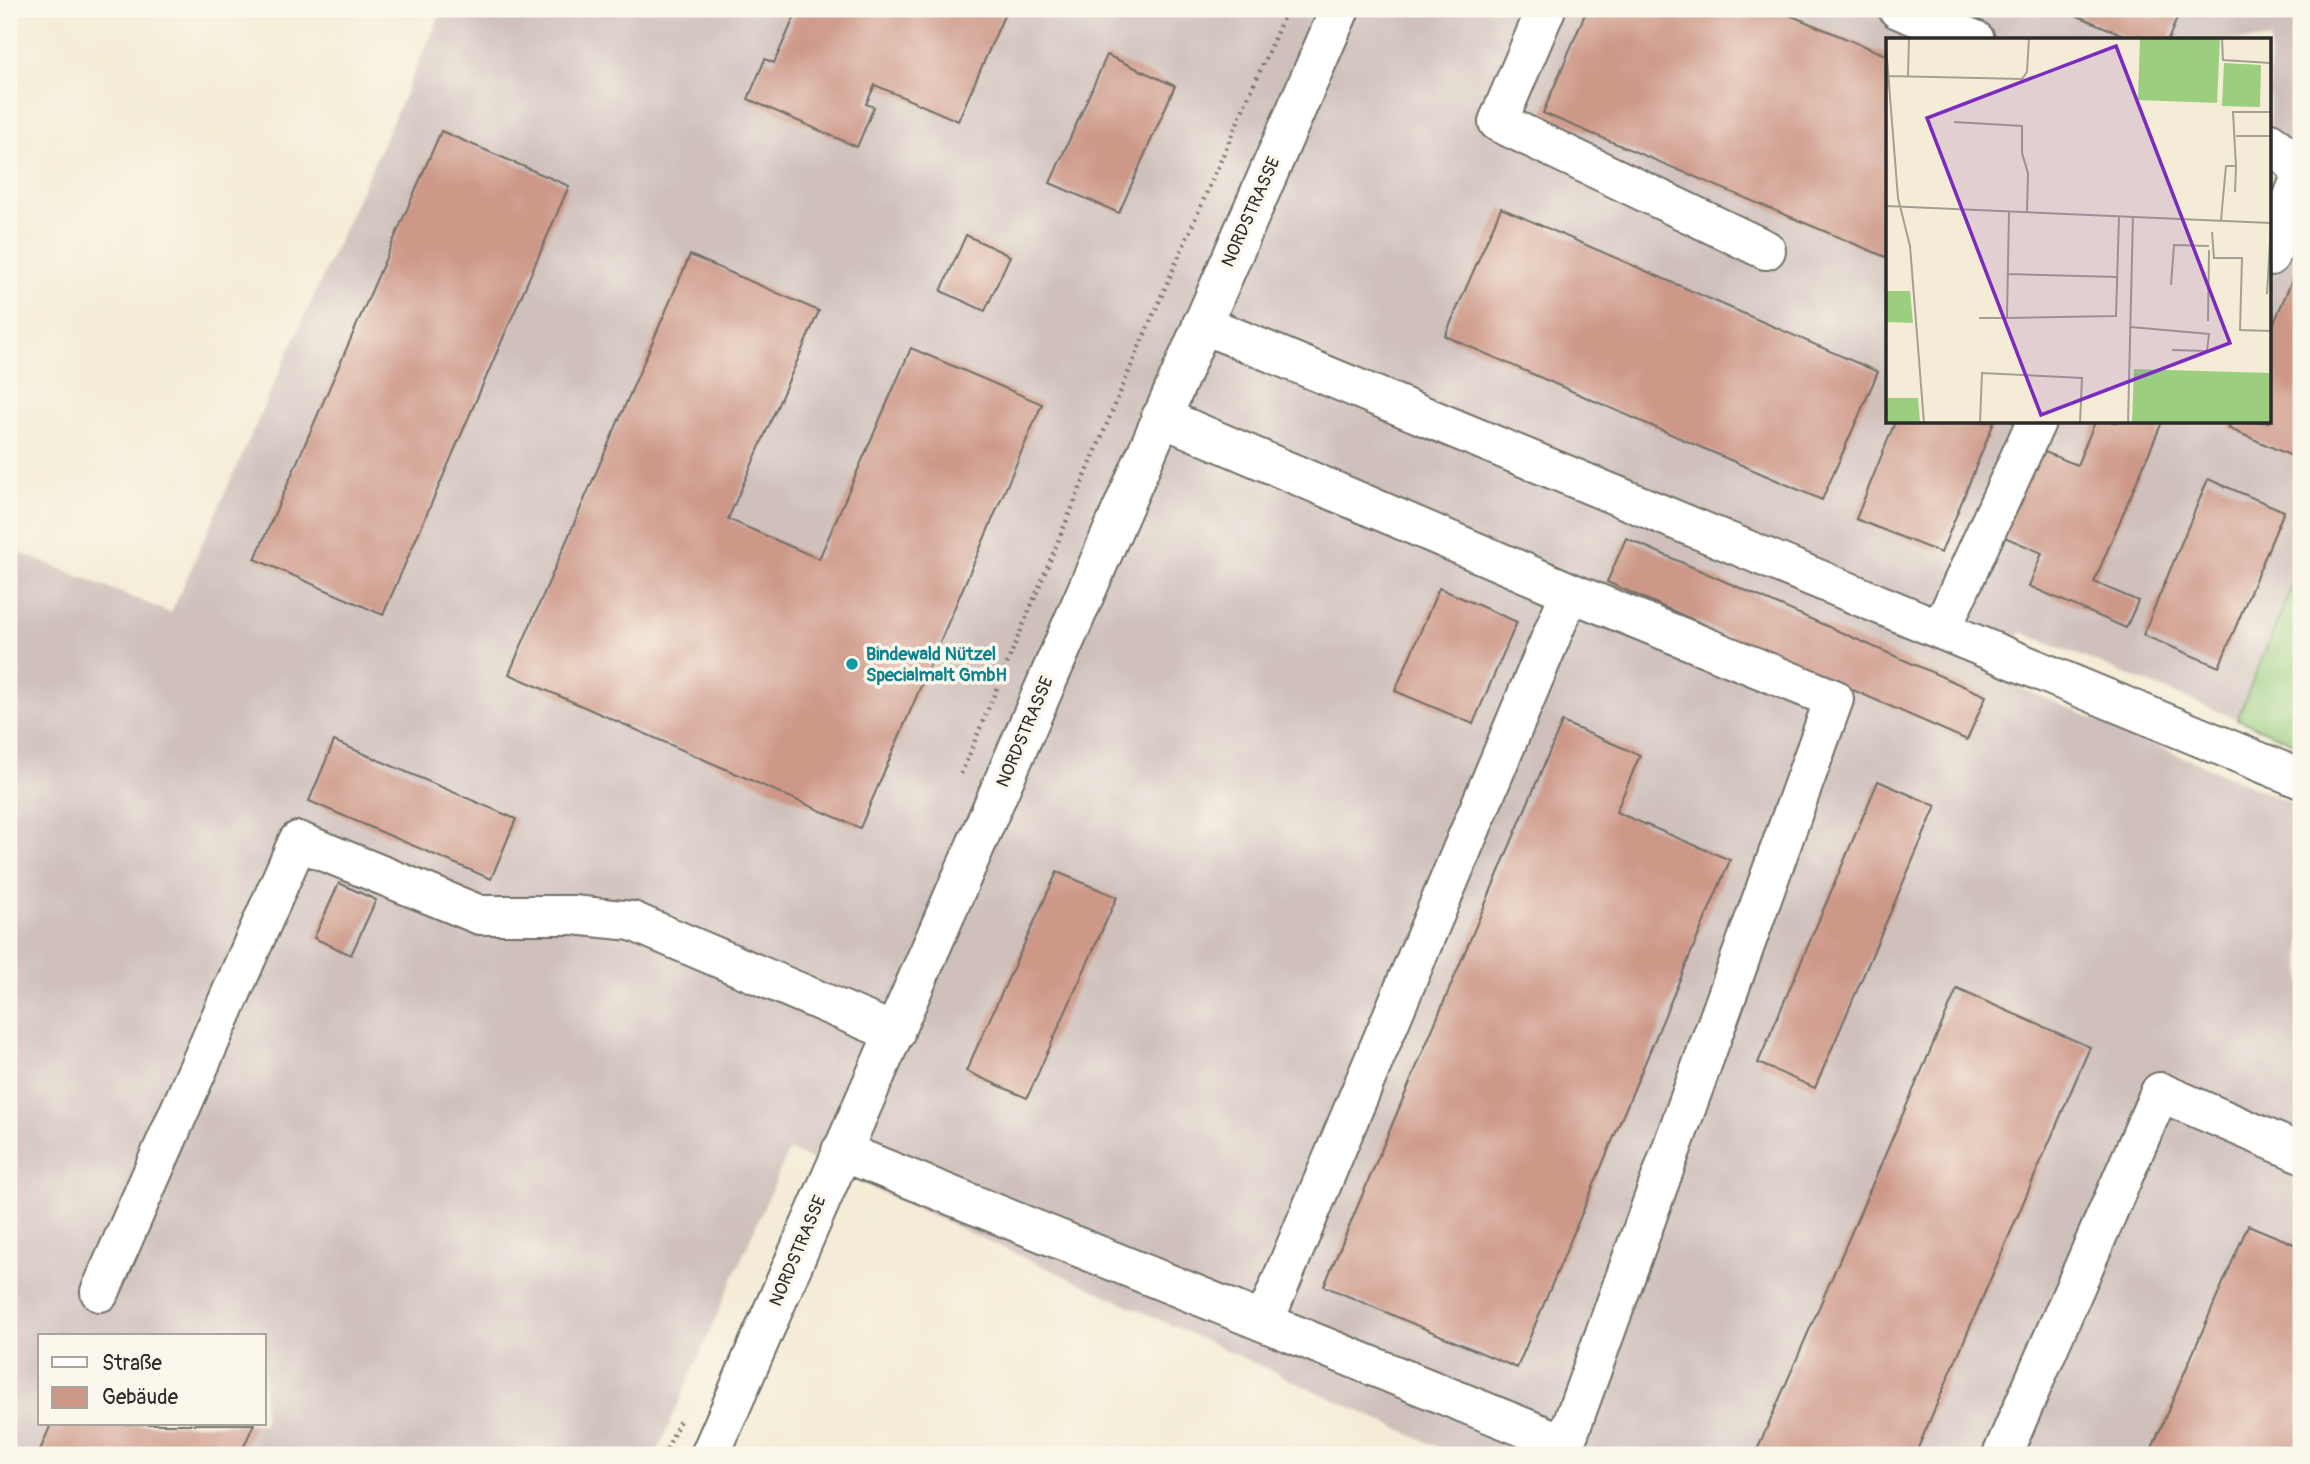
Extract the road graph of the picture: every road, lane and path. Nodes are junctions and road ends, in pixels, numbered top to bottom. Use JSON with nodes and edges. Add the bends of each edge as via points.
{"nodes":[{"id":1,"x":1287,"y":9,"type":"edge"},
{"id":2,"x":1340,"y":9,"type":"edge"},
{"id":3,"x":1546,"y":9,"type":"edge"},
{"id":4,"x":1898,"y":9,"type":"edge"},
{"id":5,"x":1970,"y":38,"type":"edge"},
{"id":6,"x":2272,"y":144,"type":"edge"},
{"id":7,"x":1766,"y":250,"type":"dead end"},
{"id":8,"x":2272,"y":251,"type":"edge"},
{"id":9,"x":1202,"y":324,"type":"junction"},
{"id":10,"x":1161,"y":417,"type":"junction"},
{"id":11,"x":2035,"y":424,"type":"edge"},
{"id":12,"x":1570,"y":592,"type":"junction"},
{"id":13,"x":1942,"y":628,"type":"junction"},
{"id":14,"x":2301,"y":779,"type":"edge"},
{"id":15,"x":957,"y":784,"type":"dead end"},
{"id":16,"x":895,"y":1033,"type":"junction"},
{"id":17,"x":841,"y":1151,"type":"junction"},
{"id":18,"x":2301,"y":1153,"type":"edge"},
{"id":19,"x":100,"y":1292,"type":"dead end"},
{"id":20,"x":1264,"y":1322,"type":"junction"},
{"id":21,"x":686,"y":1406,"type":"dead end"},
{"id":22,"x":1563,"y":1450,"type":"edge"},
{"id":23,"x":664,"y":1455,"type":"edge"},
{"id":24,"x":710,"y":1455,"type":"edge"},
{"id":25,"x":2002,"y":1455,"type":"edge"}],
"edges":[{"from":1,"to":15,"type":"path","via":[[1137,352]]},
{"from":2,"to":9,"type":"street","name":"NORDSTRASSE"},
{"from":3,"to":7,"type":"street","via":[[1498,122]]},
{"from":4,"to":5,"type":"street"},
{"from":6,"to":8,"type":"street","via":[[2295,164],[2301,176]]},
{"from":9,"to":10,"type":"street","name":"NORDSTRASSE"},
{"from":9,"to":13,"type":"street"},
{"from":10,"to":12,"type":"street"},
{"from":10,"to":16,"type":"street","name":"NORDSTRASSE"},
{"from":11,"to":13,"type":"street"},
{"from":12,"to":20,"type":"street"},
{"from":12,"to":22,"type":"street","via":[[1834,699]]},
{"from":13,"to":14,"type":"street"},
{"from":16,"to":17,"type":"street","name":"NORDSTRASSE"},
{"from":16,"to":19,"type":"street","via":[[632,921],[573,915],[480,915],[299,841]]},
{"from":17,"to":20,"type":"street"},
{"from":17,"to":24,"type":"street","name":"NORDSTRASSE"},
{"from":18,"to":25,"type":"street","via":[[2160,1092]]},
{"from":20,"to":22,"type":"street"},
{"from":21,"to":23,"type":"path"}]}
